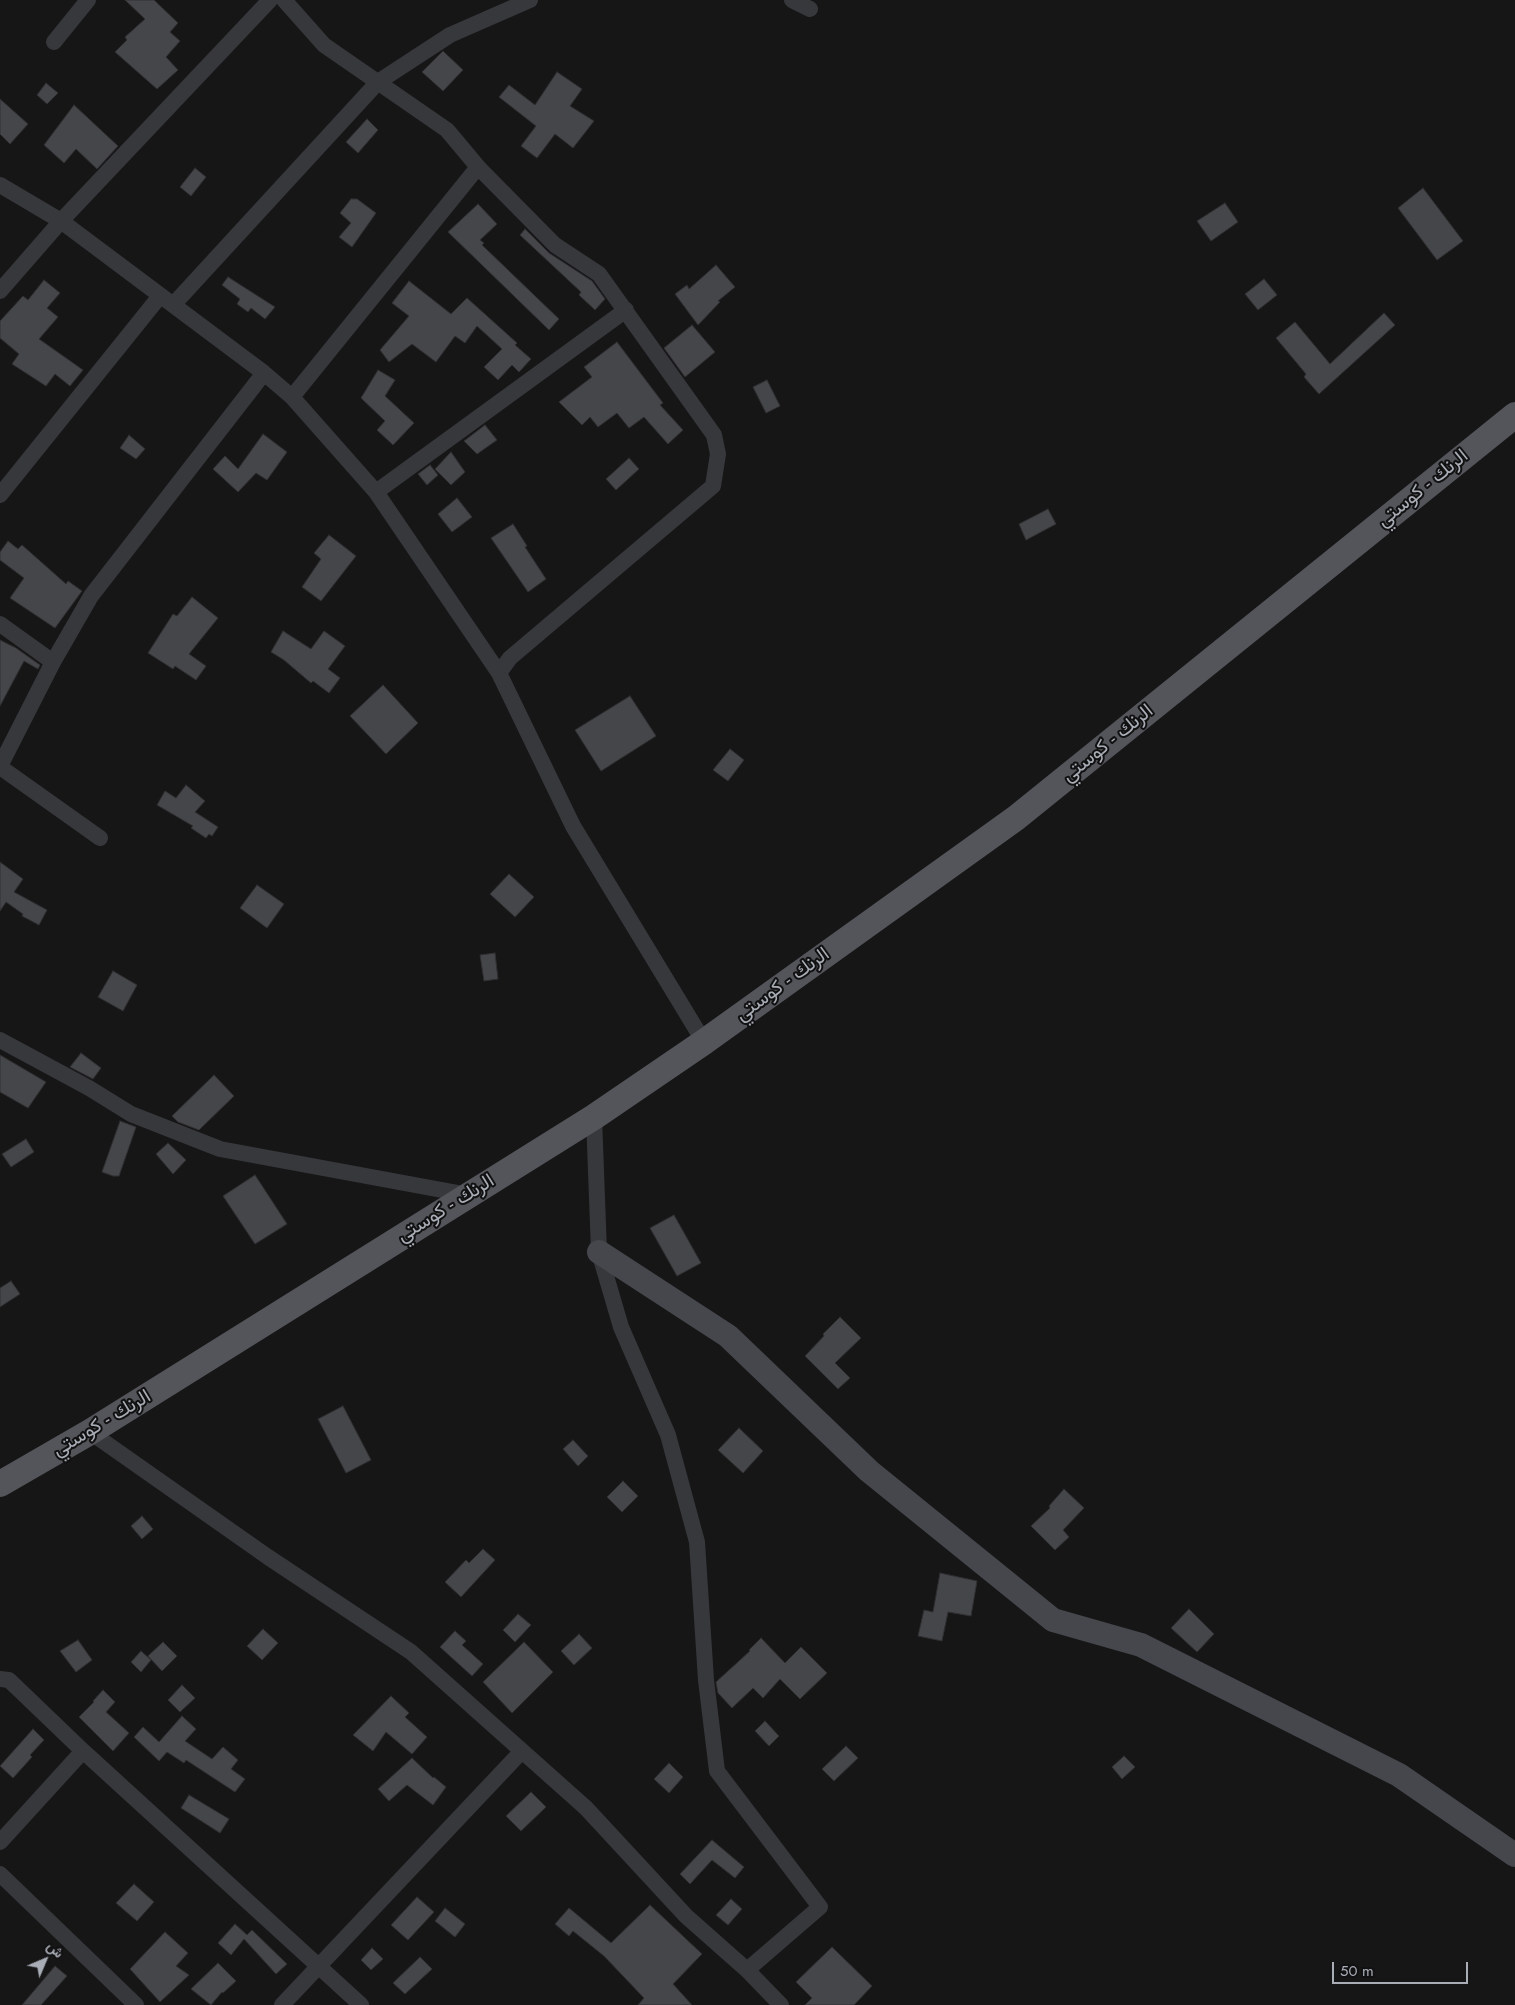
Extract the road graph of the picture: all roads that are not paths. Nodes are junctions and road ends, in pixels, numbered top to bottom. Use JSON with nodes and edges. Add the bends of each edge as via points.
{"nodes":[{"id":1,"x":88,"y":0,"type":"edge"},
{"id":2,"x":270,"y":0,"type":"edge"},
{"id":3,"x":284,"y":0,"type":"edge"},
{"id":4,"x":530,"y":0,"type":"edge"},
{"id":5,"x":792,"y":0,"type":"edge"},
{"id":6,"x":810,"y":9,"type":"dead end"},
{"id":7,"x":54,"y":42,"type":"dead end"},
{"id":8,"x":378,"y":82,"type":"junction"},
{"id":9,"x":478,"y":167,"type":"junction"},
{"id":10,"x":0,"y":185,"type":"edge"},
{"id":11,"x":61,"y":221,"type":"junction"},
{"id":12,"x":0,"y":291,"type":"edge"},
{"id":13,"x":167,"y":300,"type":"junction"},
{"id":14,"x":626,"y":310,"type":"junction"},
{"id":15,"x":264,"y":373,"type":"junction"},
{"id":16,"x":292,"y":397,"type":"junction"},
{"id":17,"x":1515,"y":415,"type":"edge"},
{"id":18,"x":376,"y":492,"type":"junction"},
{"id":19,"x":0,"y":495,"type":"edge"},
{"id":20,"x":0,"y":624,"type":"edge"},
{"id":21,"x":53,"y":662,"type":"junction"},
{"id":22,"x":499,"y":673,"type":"junction"},
{"id":23,"x":0,"y":766,"type":"edge"},
{"id":24,"x":100,"y":838,"type":"dead end"},
{"id":25,"x":0,"y":1040,"type":"edge"},
{"id":26,"x":704,"y":1042,"type":"junction"},
{"id":27,"x":594,"y":1117,"type":"junction"},
{"id":28,"x":469,"y":1194,"type":"junction"},
{"id":29,"x":599,"y":1252,"type":"junction"},
{"id":30,"x":90,"y":1432,"type":"junction"},
{"id":31,"x":0,"y":1484,"type":"edge"},
{"id":32,"x":0,"y":1679,"type":"edge"},
{"id":33,"x":83,"y":1751,"type":"junction"},
{"id":34,"x":522,"y":1751,"type":"junction"},
{"id":35,"x":0,"y":1842,"type":"edge"},
{"id":36,"x":1515,"y":1855,"type":"edge"},
{"id":37,"x":0,"y":1874,"type":"edge"},
{"id":38,"x":318,"y":1966,"type":"junction"},
{"id":39,"x":747,"y":1970,"type":"junction"},
{"id":40,"x":136,"y":2005,"type":"edge"},
{"id":41,"x":282,"y":2005,"type":"edge"},
{"id":42,"x":361,"y":2005,"type":"edge"},
{"id":43,"x":781,"y":2005,"type":"edge"}],
"edges":[{"from":1,"to":7,"type":"street"},
{"from":2,"to":11,"type":"street"},
{"from":3,"to":8,"type":"street","via":[[324,45]]},
{"from":4,"to":8,"type":"street","via":[[450,35]]},
{"from":5,"to":6,"type":"street"},
{"from":8,"to":9,"type":"street","via":[[447,130]]},
{"from":8,"to":13,"type":"street"},
{"from":9,"to":14,"type":"street","via":[[556,245],[599,274]]},
{"from":9,"to":16,"type":"street"},
{"from":10,"to":11,"type":"street"},
{"from":11,"to":12,"type":"street"},
{"from":11,"to":13,"type":"street"},
{"from":13,"to":15,"type":"street"},
{"from":13,"to":19,"type":"street"},
{"from":14,"to":18,"type":"street"},
{"from":14,"to":22,"type":"street","via":[[714,435],[718,454],[713,486],[510,658]]},
{"from":15,"to":16,"type":"street"},
{"from":15,"to":21,"type":"street","via":[[91,596]]},
{"from":16,"to":18,"type":"street"},
{"from":17,"to":26,"type":"main road","name":"الرنك - كوستي","via":[[1016,818]]},
{"from":18,"to":22,"type":"street"},
{"from":20,"to":21,"type":"street"},
{"from":21,"to":23,"type":"street"},
{"from":22,"to":26,"type":"street","via":[[573,826]]},
{"from":23,"to":24,"type":"street"},
{"from":25,"to":28,"type":"street","via":[[131,1114],[220,1149]]},
{"from":26,"to":27,"type":"main road","name":"الرنك - كوستي"},
{"from":27,"to":28,"type":"main road","name":"الرنك - كوستي"},
{"from":27,"to":29,"type":"street"},
{"from":28,"to":30,"type":"main road","name":"الرنك - كوستي"},
{"from":29,"to":36,"type":"street","via":[[728,1336],[869,1471],[1053,1620],[1141,1645],[1399,1775]]},
{"from":29,"to":39,"type":"street","via":[[621,1327],[668,1435],[697,1542],[706,1680],[717,1770],[820,1907]]},
{"from":30,"to":31,"type":"main road","name":"الرنك - كوستي"},
{"from":30,"to":34,"type":"street","via":[[411,1652]]},
{"from":32,"to":33,"type":"street","via":[[10,1680]]},
{"from":33,"to":35,"type":"street"},
{"from":33,"to":38,"type":"street"},
{"from":34,"to":38,"type":"street"},
{"from":34,"to":39,"type":"street","via":[[586,1808],[686,1916]]},
{"from":37,"to":40,"type":"street"},
{"from":38,"to":41,"type":"street"},
{"from":38,"to":42,"type":"street"},
{"from":39,"to":43,"type":"street"}]}
